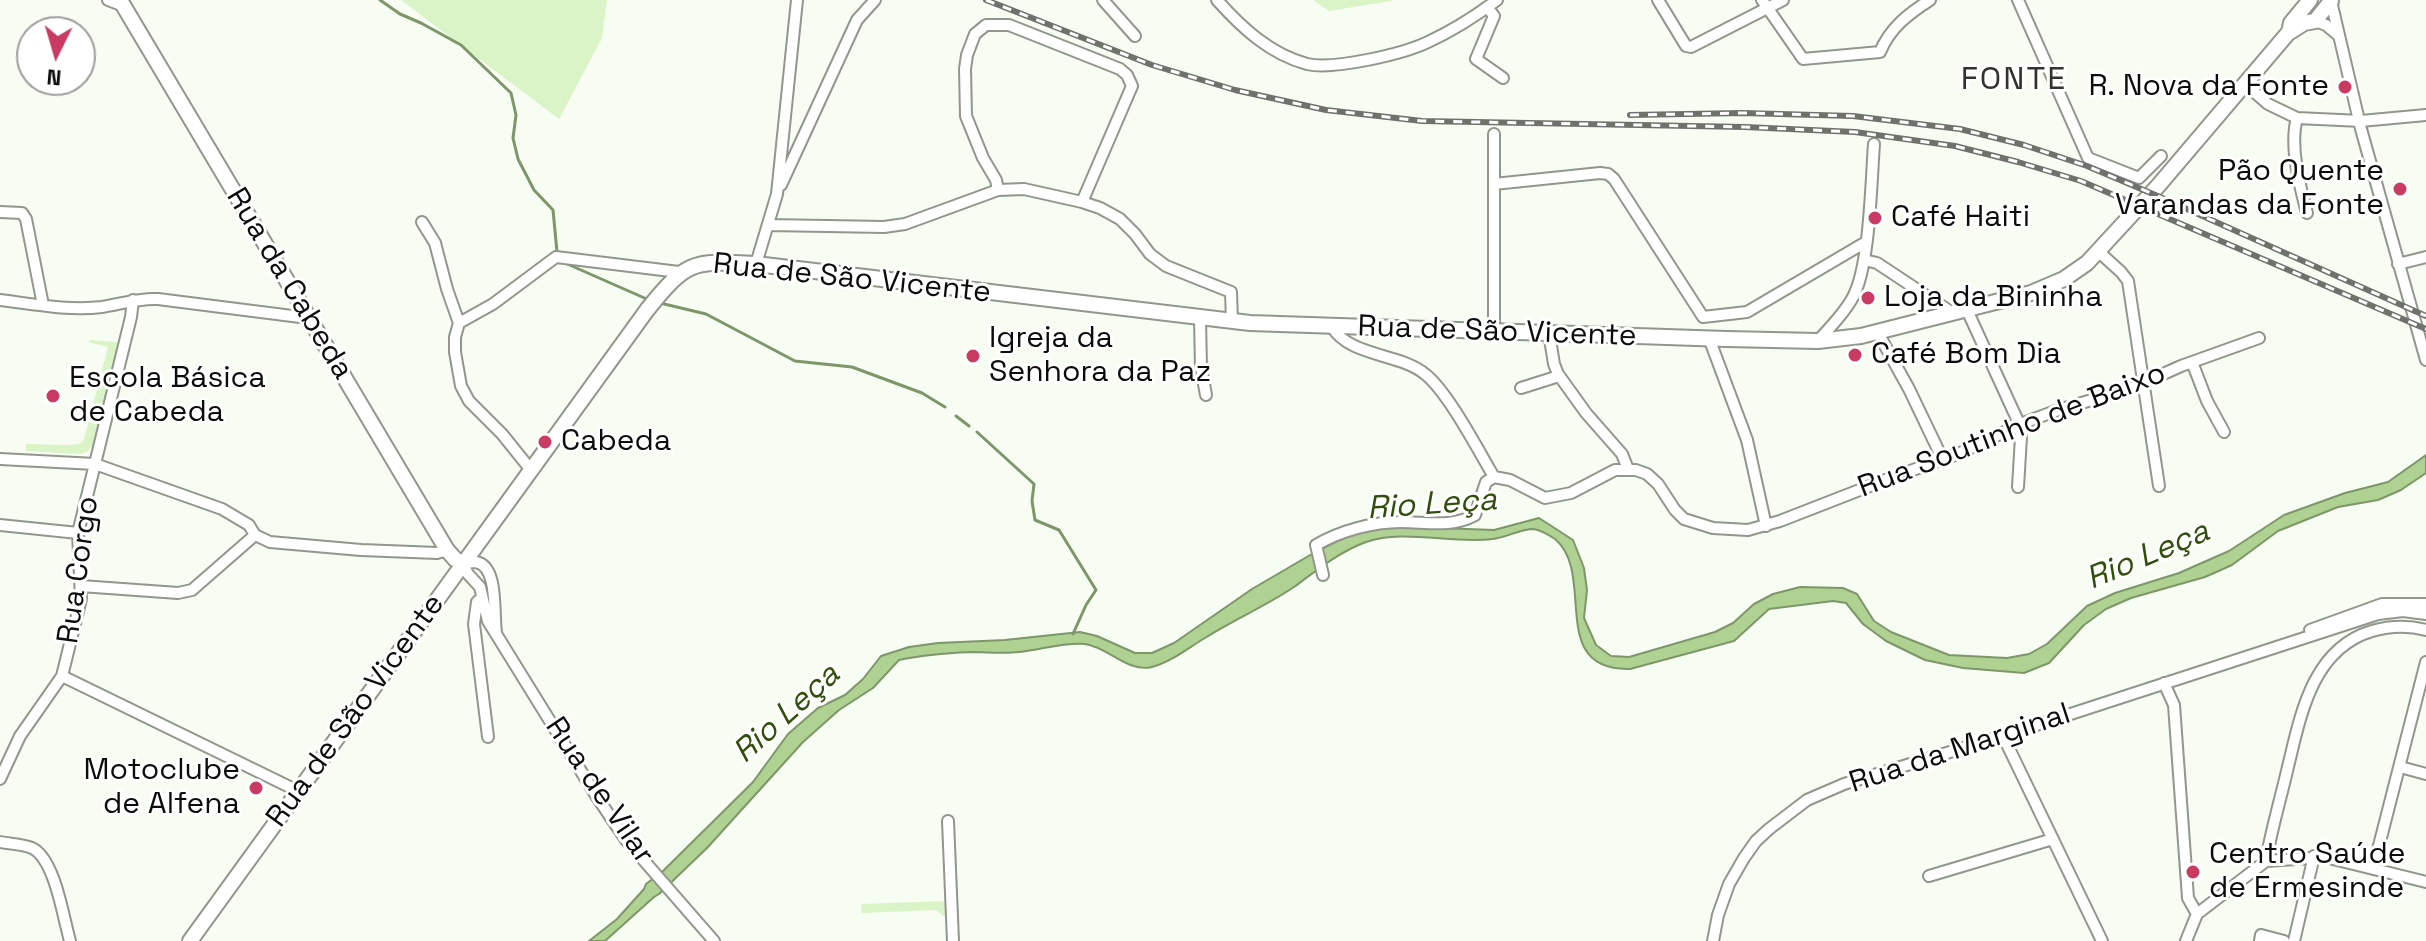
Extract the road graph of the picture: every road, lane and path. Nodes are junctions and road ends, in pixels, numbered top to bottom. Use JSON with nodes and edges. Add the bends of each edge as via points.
{"nodes":[{"id":1,"x":108,"y":0,"type":"edge"},
{"id":2,"x":797,"y":0,"type":"edge"},
{"id":3,"x":875,"y":0,"type":"edge"},
{"id":4,"x":1103,"y":0,"type":"edge"},
{"id":5,"x":1217,"y":0,"type":"edge"},
{"id":6,"x":1497,"y":0,"type":"edge"},
{"id":7,"x":1658,"y":0,"type":"edge"},
{"id":8,"x":1783,"y":0,"type":"edge"},
{"id":9,"x":1930,"y":0,"type":"edge"},
{"id":10,"x":2018,"y":0,"type":"edge"},
{"id":11,"x":2310,"y":0,"type":"edge"},
{"id":12,"x":2330,"y":0,"type":"edge"},
{"id":13,"x":122,"y":3,"type":"edge"},
{"id":14,"x":1765,"y":5,"type":"edge"},
{"id":15,"x":1487,"y":7,"type":"junction"},
{"id":16,"x":2315,"y":21,"type":"junction"},
{"id":17,"x":2289,"y":32,"type":"junction"},
{"id":18,"x":1135,"y":36,"type":"dead end"},
{"id":19,"x":2339,"y":36,"type":"junction"},
{"id":20,"x":1503,"y":78,"type":"dead end"},
{"id":21,"x":2245,"y":84,"type":"junction"},
{"id":22,"x":2426,"y":115,"type":"edge"},
{"id":23,"x":2297,"y":118,"type":"junction"},
{"id":24,"x":2361,"y":121,"type":"junction"},
{"id":25,"x":1494,"y":134,"type":"dead end"},
{"id":26,"x":1874,"y":144,"type":"dead end"},
{"id":27,"x":2161,"y":156,"type":"dead end"},
{"id":28,"x":1494,"y":184,"type":"junction"},
{"id":29,"x":998,"y":190,"type":"junction"},
{"id":30,"x":777,"y":194,"type":"junction"},
{"id":31,"x":1082,"y":202,"type":"junction"},
{"id":32,"x":0,"y":212,"type":"edge"},
{"id":33,"x":2307,"y":213,"type":"dead end"},
{"id":34,"x":422,"y":222,"type":"dead end"},
{"id":35,"x":769,"y":225,"type":"junction"},
{"id":36,"x":1866,"y":242,"type":"junction"},
{"id":37,"x":2099,"y":252,"type":"junction"},
{"id":38,"x":2426,"y":257,"type":"edge"},
{"id":39,"x":1864,"y":260,"type":"junction"},
{"id":40,"x":756,"y":264,"type":"junction"},
{"id":41,"x":2398,"y":264,"type":"junction"},
{"id":42,"x":679,"y":272,"type":"junction"},
{"id":43,"x":0,"y":300,"type":"edge"},
{"id":44,"x":133,"y":300,"type":"junction"},
{"id":45,"x":43,"y":305,"type":"junction"},
{"id":46,"x":1960,"y":312,"type":"junction"},
{"id":47,"x":1703,"y":317,"type":"junction"},
{"id":48,"x":308,"y":318,"type":"junction"},
{"id":49,"x":1200,"y":318,"type":"junction"},
{"id":50,"x":1232,"y":322,"type":"junction"},
{"id":51,"x":459,"y":323,"type":"junction"},
{"id":52,"x":1332,"y":327,"type":"junction"},
{"id":53,"x":1494,"y":332,"type":"junction"},
{"id":54,"x":1549,"y":333,"type":"junction"},
{"id":55,"x":1878,"y":333,"type":"junction"},
{"id":56,"x":1706,"y":338,"type":"junction"},
{"id":57,"x":2259,"y":338,"type":"dead end"},
{"id":58,"x":1818,"y":341,"type":"junction"},
{"id":59,"x":2426,"y":360,"type":"edge"},
{"id":60,"x":2192,"y":362,"type":"junction"},
{"id":61,"x":1559,"y":376,"type":"junction"},
{"id":62,"x":2143,"y":384,"type":"junction"},
{"id":63,"x":1521,"y":388,"type":"dead end"},
{"id":64,"x":1206,"y":395,"type":"dead end"},
{"id":65,"x":2019,"y":424,"type":"junction"},
{"id":66,"x":2224,"y":432,"type":"dead end"},
{"id":67,"x":0,"y":459,"type":"edge"},
{"id":68,"x":1943,"y":460,"type":"junction"},
{"id":69,"x":95,"y":464,"type":"junction"},
{"id":70,"x":1628,"y":469,"type":"junction"},
{"id":71,"x":531,"y":470,"type":"junction"},
{"id":72,"x":1494,"y":477,"type":"junction"},
{"id":73,"x":2159,"y":486,"type":"dead end"},
{"id":74,"x":2018,"y":487,"type":"dead end"},
{"id":75,"x":0,"y":525,"type":"edge"},
{"id":76,"x":1766,"y":526,"type":"junction"},
{"id":77,"x":78,"y":533,"type":"junction"},
{"id":78,"x":255,"y":535,"type":"junction"},
{"id":79,"x":447,"y":550,"type":"junction"},
{"id":80,"x":463,"y":564,"type":"junction"},
{"id":81,"x":1323,"y":575,"type":"dead end"},
{"id":82,"x":81,"y":586,"type":"junction"},
{"id":83,"x":482,"y":598,"type":"junction"},
{"id":84,"x":2426,"y":604,"type":"edge"},
{"id":85,"x":2423,"y":614,"type":"edge"},
{"id":86,"x":2422,"y":630,"type":"edge"},
{"id":87,"x":496,"y":632,"type":"junction"},
{"id":88,"x":2280,"y":645,"type":"junction"},
{"id":89,"x":2426,"y":662,"type":"edge"},
{"id":90,"x":62,"y":676,"type":"junction"},
{"id":91,"x":2164,"y":683,"type":"junction"},
{"id":92,"x":2003,"y":736,"type":"junction"},
{"id":93,"x":488,"y":737,"type":"dead end"},
{"id":94,"x":2400,"y":767,"type":"junction"},
{"id":95,"x":2426,"y":774,"type":"edge"},
{"id":96,"x":0,"y":779,"type":"edge"},
{"id":97,"x":298,"y":791,"type":"junction"},
{"id":98,"x":948,"y":821,"type":"dead end"},
{"id":99,"x":2053,"y":839,"type":"junction"},
{"id":100,"x":0,"y":842,"type":"edge"},
{"id":101,"x":2314,"y":856,"type":"junction"},
{"id":102,"x":2266,"y":861,"type":"junction"},
{"id":103,"x":2373,"y":869,"type":"junction"},
{"id":104,"x":1929,"y":876,"type":"dead end"},
{"id":105,"x":2426,"y":882,"type":"edge"},
{"id":106,"x":2197,"y":914,"type":"junction"},
{"id":107,"x":2261,"y":938,"type":"edge"},
{"id":108,"x":70,"y":941,"type":"edge"},
{"id":109,"x":190,"y":941,"type":"edge"},
{"id":110,"x":714,"y":941,"type":"edge"},
{"id":111,"x":953,"y":941,"type":"edge"},
{"id":112,"x":1713,"y":941,"type":"edge"},
{"id":113,"x":2102,"y":941,"type":"edge"},
{"id":114,"x":2186,"y":941,"type":"edge"},
{"id":115,"x":2284,"y":941,"type":"edge"},
{"id":116,"x":2294,"y":941,"type":"edge"}],
"edges":[{"from":1,"to":13,"type":"street"},
{"from":2,"to":30,"type":"street"},
{"from":3,"to":30,"type":"street","via":[[857,20]]},
{"from":4,"to":18,"type":"street"},
{"from":5,"to":15,"type":"street","via":[[1238,23],[1283,55],[1329,66],[1427,43]]},
{"from":6,"to":15,"type":"street"},
{"from":7,"to":14,"type":"street","via":[[1691,47]]},
{"from":8,"to":14,"type":"street"},
{"from":9,"to":14,"type":"street","via":[[1897,24],[1880,52],[1803,59]]},
{"from":10,"to":27,"type":"street","via":[[2088,158],[2139,178]]},
{"from":11,"to":12,"type":"main road"},
{"from":11,"to":17,"type":"main road","name":"Rua de São Vicente"},
{"from":12,"to":16,"type":"main road"},
{"from":12,"to":19,"type":"street"},
{"from":13,"to":48,"type":"main road","name":"Rua da Cabeda"},
{"from":15,"to":20,"type":"street","via":[[1494,16],[1476,59]]},
{"from":16,"to":17,"type":"main road"},
{"from":16,"to":19,"type":"street"},
{"from":17,"to":21,"type":"main road","name":"Rua de São Vicente"},
{"from":19,"to":24,"type":"street"},
{"from":21,"to":23,"type":"street","via":[[2268,104]]},
{"from":21,"to":37,"type":"main road","name":"Rua de São Vicente"},
{"from":22,"to":24,"type":"street"},
{"from":23,"to":24,"type":"street"},
{"from":23,"to":33,"type":"street","via":[[2296,156]]},
{"from":24,"to":41,"type":"street"},
{"from":25,"to":28,"type":"street"},
{"from":26,"to":36,"type":"street"},
{"from":28,"to":47,"type":"street","via":[[1608,174]]},
{"from":28,"to":53,"type":"street"},
{"from":29,"to":31,"type":"street","via":[[1024,189]]},
{"from":29,"to":31,"type":"street","via":[[966,116],[967,55],[975,34],[986,25],[1009,25],[1120,69],[1131,81]]},
{"from":29,"to":35,"type":"street","via":[[905,224]]},
{"from":30,"to":35,"type":"street"},
{"from":31,"to":50,"type":"street","via":[[1120,219],[1166,266],[1231,292]]},
{"from":32,"to":45,"type":"street","via":[[22,213],[26,219]]},
{"from":34,"to":51,"type":"street","via":[[435,243]]},
{"from":35,"to":40,"type":"street"},
{"from":36,"to":39,"type":"street"},
{"from":36,"to":47,"type":"street","via":[[1747,312]]},
{"from":37,"to":46,"type":"main road","name":"Rua de São Vicente","via":[[2064,279]]},
{"from":37,"to":62,"type":"street","via":[[2128,281]]},
{"from":38,"to":41,"type":"street"},
{"from":39,"to":46,"type":"street"},
{"from":39,"to":58,"type":"street","via":[[1854,295]]},
{"from":40,"to":42,"type":"main road","name":"Rua de São Vicente","via":[[711,262]]},
{"from":40,"to":49,"type":"main road","name":"Rua de São Vicente"},
{"from":41,"to":59,"type":"street"},
{"from":42,"to":51,"type":"street","via":[[556,257]]},
{"from":42,"to":71,"type":"main road","name":"Rua de São Vicente"},
{"from":43,"to":45,"type":"street"},
{"from":44,"to":45,"type":"street","via":[[99,307]]},
{"from":44,"to":48,"type":"street"},
{"from":44,"to":69,"type":"street","name":"Rua Corgo"},
{"from":46,"to":55,"type":"main road","name":"Rua de São Vicente"},
{"from":46,"to":65,"type":"street"},
{"from":47,"to":56,"type":"street"},
{"from":48,"to":79,"type":"main road","name":"Rua da Cabeda"},
{"from":49,"to":50,"type":"main road","name":"Rua de São Vicente"},
{"from":49,"to":64,"type":"street"},
{"from":50,"to":52,"type":"main road","name":"Rua de São Vicente"},
{"from":51,"to":71,"type":"street","via":[[455,352],[461,386]]},
{"from":52,"to":53,"type":"main road","name":"Rua de São Vicente"},
{"from":52,"to":72,"type":"street","via":[[1346,341],[1427,375]]},
{"from":53,"to":54,"type":"main road","name":"Rua de São Vicente"},
{"from":54,"to":56,"type":"main road","name":"Rua de São Vicente"},
{"from":54,"to":61,"type":"street"},
{"from":55,"to":58,"type":"main road","name":"Rua de São Vicente"},
{"from":55,"to":68,"type":"street"},
{"from":56,"to":58,"type":"main road","name":"Rua de São Vicente"},
{"from":56,"to":76,"type":"street","via":[[1747,440]]},
{"from":57,"to":60,"type":"street","name":"Rua Soutinho de Baixo"},
{"from":60,"to":62,"type":"street","name":"Rua Soutinho de Baixo"},
{"from":60,"to":66,"type":"street"},
{"from":61,"to":63,"type":"street"},
{"from":61,"to":70,"type":"street","via":[[1622,454]]},
{"from":62,"to":65,"type":"street","name":"Rua Soutinho de Baixo"},
{"from":62,"to":73,"type":"street"},
{"from":65,"to":68,"type":"street","name":"Rua Soutinho de Baixo"},
{"from":65,"to":74,"type":"street"},
{"from":67,"to":69,"type":"street"},
{"from":68,"to":76,"type":"street","name":"Rua Soutinho de Baixo"},
{"from":69,"to":77,"type":"street","name":"Rua Corgo"},
{"from":69,"to":78,"type":"street","via":[[222,509],[249,525]]},
{"from":70,"to":72,"type":"street","via":[[1545,498]]},
{"from":70,"to":76,"type":"street","name":"Rua Soutinho de Baixo","via":[[1647,474],[1675,510],[1696,525],[1734,531]]},
{"from":71,"to":80,"type":"main road","name":"Rua de São Vicente"},
{"from":72,"to":81,"type":"street","via":[[1486,482],[1475,515],[1461,522],[1380,523],[1328,538],[1316,545]]},
{"from":75,"to":77,"type":"street"},
{"from":77,"to":82,"type":"street","name":"Rua Corgo"},
{"from":78,"to":79,"type":"street","via":[[270,542],[323,548]]},
{"from":78,"to":82,"type":"street","via":[[192,590]]},
{"from":79,"to":80,"type":"main road","name":"Rua da Cabeda"},
{"from":80,"to":83,"type":"street","name":"Rua de Vilar"},
{"from":80,"to":87,"type":"street","name":"Rua de Vilar","via":[[478,562],[489,574]]},
{"from":80,"to":97,"type":"main road","name":"Rua de São Vicente"},
{"from":82,"to":90,"type":"street","name":"Rua Corgo"},
{"from":83,"to":87,"type":"street","name":"Rua de Vilar"},
{"from":83,"to":93,"type":"street","via":[[474,624]]},
{"from":84,"to":88,"type":"street","name":"Rua da Marginal","via":[[2376,606]]},
{"from":85,"to":88,"type":"street","name":"Rua da Marginal","via":[[2378,614]]},
{"from":86,"to":102,"type":"street","via":[[2392,627],[2366,633],[2342,647],[2319,672],[2303,712]]},
{"from":87,"to":110,"type":"street","name":"Rua de Vilar","via":[[626,840]]},
{"from":88,"to":91,"type":"street","name":"Rua da Marginal"},
{"from":89,"to":94,"type":"street"},
{"from":90,"to":96,"type":"street","name":"Rua Corgo","via":[[20,736]]},
{"from":90,"to":97,"type":"street"},
{"from":91,"to":92,"type":"street","name":"Rua da Marginal"},
{"from":91,"to":106,"type":"street","via":[[2174,705],[2188,898]]},
{"from":92,"to":99,"type":"street"},
{"from":92,"to":112,"type":"street","name":"Rua da Marginal","via":[[1844,784],[1791,810],[1744,858],[1729,884]]},
{"from":94,"to":95,"type":"street"},
{"from":94,"to":103,"type":"street"},
{"from":97,"to":109,"type":"main road","name":"Rua de São Vicente"},
{"from":98,"to":111,"type":"street"},
{"from":99,"to":104,"type":"street"},
{"from":99,"to":113,"type":"street"},
{"from":100,"to":108,"type":"street","via":[[31,848],[45,858]]},
{"from":101,"to":102,"type":"street"},
{"from":101,"to":103,"type":"street"},
{"from":101,"to":116,"type":"street"},
{"from":102,"to":106,"type":"street"},
{"from":103,"to":105,"type":"street"},
{"from":106,"to":114,"type":"street"},
{"from":107,"to":115,"type":"street"}]}
